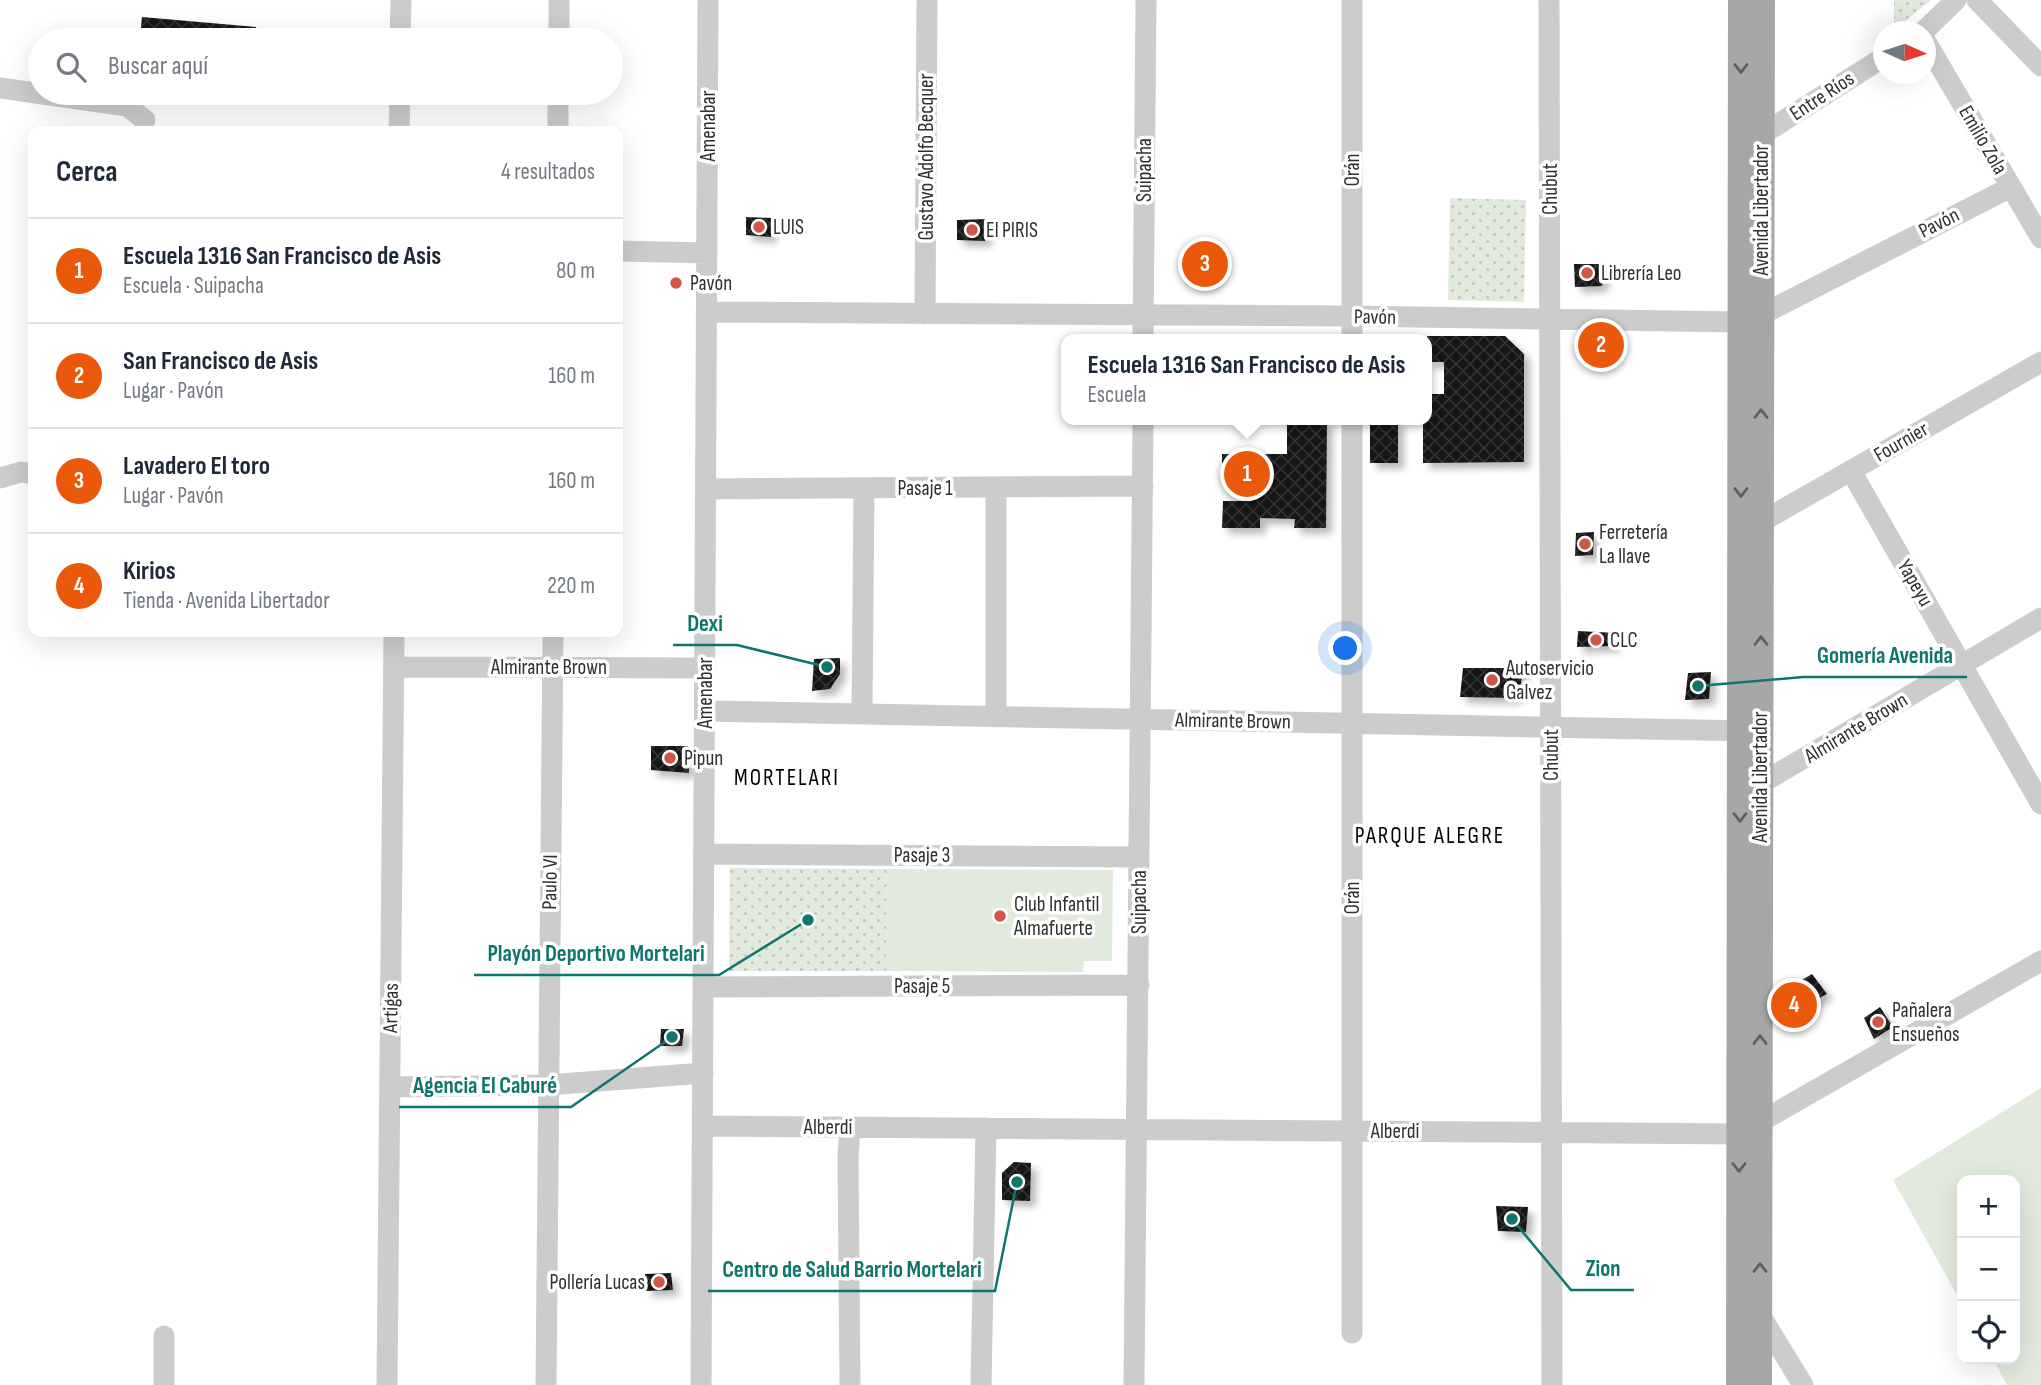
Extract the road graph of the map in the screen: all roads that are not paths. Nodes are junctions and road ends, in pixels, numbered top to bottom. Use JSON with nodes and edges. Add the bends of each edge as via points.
{"nodes":[{"id":1,"x":401,"y":0,"type":"edge"},
{"id":2,"x":559,"y":0,"type":"edge"},
{"id":3,"x":708,"y":0,"type":"edge"},
{"id":4,"x":927,"y":0,"type":"edge"},
{"id":5,"x":1146,"y":0,"type":"edge"},
{"id":6,"x":1352,"y":0,"type":"edge"},
{"id":7,"x":1549,"y":0,"type":"edge"},
{"id":8,"x":1741,"y":0,"type":"edge"},
{"id":9,"x":1762,"y":0,"type":"edge"},
{"id":10,"x":1956,"y":0,"type":"edge"},
{"id":11,"x":1977,"y":0,"type":"edge"},
{"id":12,"x":1934,"y":21,"type":"edge"},
{"id":13,"x":400,"y":28,"type":"edge"},
{"id":14,"x":559,"y":28,"type":"edge"},
{"id":15,"x":1936,"y":58,"type":"edge"},
{"id":16,"x":1873,"y":64,"type":"edge"},
{"id":17,"x":2041,"y":66,"type":"edge"},
{"id":18,"x":28,"y":87,"type":"edge"},
{"id":19,"x":0,"y":88,"type":"edge"},
{"id":20,"x":123,"y":105,"type":"edge"},
{"id":21,"x":400,"y":105,"type":"edge"},
{"id":22,"x":558,"y":105,"type":"edge"},
{"id":23,"x":145,"y":120,"type":"dead end"},
{"id":24,"x":399,"y":126,"type":"edge"},
{"id":25,"x":558,"y":126,"type":"edge"},
{"id":26,"x":1761,"y":135,"type":"junction"},
{"id":27,"x":2011,"y":187,"type":"junction"},
{"id":28,"x":2041,"y":239,"type":"edge"},
{"id":29,"x":623,"y":251,"type":"edge"},
{"id":30,"x":707,"y":253,"type":"junction"},
{"id":31,"x":707,"y":312,"type":"junction"},
{"id":32,"x":925,"y":314,"type":"junction"},
{"id":33,"x":1143,"y":316,"type":"junction"},
{"id":34,"x":1352,"y":316,"type":"junction"},
{"id":35,"x":1751,"y":318,"type":"junction"},
{"id":36,"x":1550,"y":320,"type":"junction"},
{"id":37,"x":1143,"y":334,"type":"edge"},
{"id":38,"x":1352,"y":334,"type":"edge"},
{"id":39,"x":2041,"y":362,"type":"edge"},
{"id":40,"x":1143,"y":425,"type":"edge"},
{"id":41,"x":1352,"y":425,"type":"edge"},
{"id":42,"x":1851,"y":471,"type":"junction"},
{"id":43,"x":28,"y":473,"type":"edge"},
{"id":44,"x":0,"y":478,"type":"edge"},
{"id":45,"x":1143,"y":486,"type":"junction"},
{"id":46,"x":996,"y":487,"type":"junction"},
{"id":47,"x":864,"y":488,"type":"junction"},
{"id":48,"x":707,"y":489,"type":"junction"},
{"id":49,"x":1761,"y":522,"type":"junction"},
{"id":50,"x":2041,"y":618,"type":"edge"},
{"id":51,"x":394,"y":637,"type":"edge"},
{"id":52,"x":553,"y":637,"type":"edge"},
{"id":53,"x":1962,"y":665,"type":"junction"},
{"id":54,"x":394,"y":667,"type":"junction"},
{"id":55,"x":552,"y":667,"type":"junction"},
{"id":56,"x":705,"y":668,"type":"junction"},
{"id":57,"x":705,"y":712,"type":"junction"},
{"id":58,"x":862,"y":714,"type":"junction"},
{"id":59,"x":996,"y":717,"type":"junction"},
{"id":60,"x":1140,"y":719,"type":"junction"},
{"id":61,"x":1353,"y":723,"type":"junction"},
{"id":62,"x":1551,"y":727,"type":"junction"},
{"id":63,"x":1750,"y":731,"type":"junction"},
{"id":64,"x":1750,"y":784,"type":"junction"},
{"id":65,"x":2041,"y":804,"type":"edge"},
{"id":66,"x":704,"y":854,"type":"junction"},
{"id":67,"x":1139,"y":857,"type":"junction"},
{"id":68,"x":2041,"y":961,"type":"edge"},
{"id":69,"x":1139,"y":985,"type":"junction"},
{"id":70,"x":705,"y":987,"type":"junction"},
{"id":71,"x":703,"y":1073,"type":"junction"},
{"id":72,"x":548,"y":1085,"type":"junction"},
{"id":73,"x":390,"y":1087,"type":"junction"},
{"id":74,"x":704,"y":1126,"type":"junction"},
{"id":75,"x":850,"y":1127,"type":"junction"},
{"id":76,"x":986,"y":1128,"type":"junction"},
{"id":77,"x":1749,"y":1128,"type":"junction"},
{"id":78,"x":1136,"y":1129,"type":"junction"},
{"id":79,"x":1352,"y":1131,"type":"junction"},
{"id":80,"x":1551,"y":1132,"type":"junction"},
{"id":81,"x":1749,"y":1307,"type":"junction"},
{"id":82,"x":1352,"y":1333,"type":"dead end"},
{"id":83,"x":164,"y":1336,"type":"dead end"},
{"id":84,"x":164,"y":1385,"type":"edge"},
{"id":85,"x":387,"y":1385,"type":"edge"},
{"id":86,"x":547,"y":1385,"type":"edge"},
{"id":87,"x":701,"y":1385,"type":"edge"},
{"id":88,"x":850,"y":1385,"type":"edge"},
{"id":89,"x":981,"y":1385,"type":"edge"},
{"id":90,"x":1134,"y":1385,"type":"edge"},
{"id":91,"x":1552,"y":1385,"type":"edge"},
{"id":92,"x":1739,"y":1385,"type":"edge"},
{"id":93,"x":1759,"y":1385,"type":"edge"},
{"id":94,"x":1803,"y":1385,"type":"edge"}],
"edges":[{"from":1,"to":13,"type":"street"},
{"from":2,"to":14,"type":"street"},
{"from":3,"to":30,"type":"street","name":"Amenabar"},
{"from":4,"to":32,"type":"street","name":"Gustavo Adolfo Becquer"},
{"from":5,"to":33,"type":"street","name":"Suipacha"},
{"from":6,"to":34,"type":"street","name":"Orán"},
{"from":7,"to":36,"type":"street","name":"Chubut"},
{"from":8,"to":35,"type":"main road","name":"Avenida Libertador","one_way":true},
{"from":9,"to":26,"type":"main road","name":"Avenida Libertador"},
{"from":10,"to":12,"type":"street"},
{"from":11,"to":17,"type":"street"},
{"from":15,"to":27,"type":"street","name":"Emilio Zola"},
{"from":16,"to":26,"type":"street","name":"Entre Ríos"},
{"from":18,"to":19,"type":"street"},
{"from":20,"to":23,"type":"street"},
{"from":21,"to":24,"type":"street"},
{"from":22,"to":25,"type":"street"},
{"from":26,"to":35,"type":"main road","name":"Avenida Libertador"},
{"from":27,"to":28,"type":"street","name":"Emilio Zola"},
{"from":27,"to":35,"type":"street","name":"Pavón"},
{"from":29,"to":30,"type":"street"},
{"from":30,"to":31,"type":"street","name":"Amenabar"},
{"from":31,"to":32,"type":"street","name":"Pavón"},
{"from":31,"to":48,"type":"street","name":"Amenabar"},
{"from":32,"to":33,"type":"street","name":"Pavón"},
{"from":33,"to":34,"type":"street","name":"Pavón"},
{"from":33,"to":37,"type":"street","name":"Suipacha"},
{"from":34,"to":36,"type":"street","name":"Pavón"},
{"from":34,"to":38,"type":"street","name":"Orán"},
{"from":35,"to":36,"type":"street","name":"Pavón"},
{"from":49,"to":35,"type":"main road","name":"Avenida Libertador","one_way":true},
{"from":35,"to":63,"type":"main road","name":"Avenida Libertador","one_way":true},
{"from":36,"to":62,"type":"street","name":"Chubut"},
{"from":39,"to":42,"type":"street","name":"Fournier"},
{"from":40,"to":45,"type":"street","name":"Suipacha"},
{"from":41,"to":61,"type":"street","name":"Orán"},
{"from":42,"to":49,"type":"street","name":"Fournier"},
{"from":42,"to":53,"type":"street","name":"Yapeyu"},
{"from":43,"to":44,"type":"street"},
{"from":45,"to":46,"type":"street","name":"Pasaje 1"},
{"from":45,"to":60,"type":"street","name":"Suipacha"},
{"from":46,"to":47,"type":"street","name":"Pasaje 1"},
{"from":46,"to":59,"type":"street"},
{"from":47,"to":48,"type":"street","name":"Pasaje 1"},
{"from":47,"to":58,"type":"street"},
{"from":48,"to":56,"type":"street","name":"Amenabar"},
{"from":63,"to":49,"type":"main road","name":"Avenida Libertador","one_way":true},
{"from":50,"to":53,"type":"street","name":"Almirante Brown"},
{"from":51,"to":54,"type":"street","name":"Artigas"},
{"from":52,"to":55,"type":"street","name":"Paulo VI"},
{"from":53,"to":64,"type":"street","name":"Almirante Brown"},
{"from":53,"to":65,"type":"street","name":"Yapeyu"},
{"from":54,"to":55,"type":"street","name":"Almirante Brown"},
{"from":54,"to":73,"type":"street","name":"Artigas"},
{"from":55,"to":56,"type":"street","name":"Almirante Brown"},
{"from":55,"to":72,"type":"street","name":"Paulo VI"},
{"from":56,"to":57,"type":"street","name":"Amenabar"},
{"from":57,"to":58,"type":"street","name":"Almirante Brown"},
{"from":57,"to":66,"type":"street","name":"Amenabar"},
{"from":58,"to":59,"type":"street","name":"Almirante Brown"},
{"from":59,"to":60,"type":"street","name":"Almirante Brown"},
{"from":60,"to":61,"type":"street","name":"Almirante Brown"},
{"from":60,"to":67,"type":"street","name":"Suipacha"},
{"from":61,"to":62,"type":"street","name":"Almirante Brown"},
{"from":61,"to":79,"type":"street","name":"Orán"},
{"from":62,"to":63,"type":"street","name":"Almirante Brown"},
{"from":62,"to":80,"type":"street","name":"Chubut"},
{"from":63,"to":64,"type":"main road","name":"Avenida Libertador"},
{"from":64,"to":77,"type":"main road","name":"Avenida Libertador"},
{"from":66,"to":67,"type":"street","name":"Pasaje 3"},
{"from":66,"to":70,"type":"street","name":"Amenabar"},
{"from":67,"to":69,"type":"street","name":"Suipacha"},
{"from":68,"to":77,"type":"street"},
{"from":69,"to":70,"type":"street","name":"Pasaje 5"},
{"from":69,"to":78,"type":"street","name":"Suipacha"},
{"from":70,"to":71,"type":"street","name":"Amenabar"},
{"from":71,"to":72,"type":"street"},
{"from":71,"to":74,"type":"street","name":"Amenabar"},
{"from":72,"to":73,"type":"street"},
{"from":72,"to":86,"type":"street","name":"Paulo VI"},
{"from":73,"to":85,"type":"street","name":"Artigas"},
{"from":74,"to":75,"type":"street","name":"Alberdi"},
{"from":74,"to":87,"type":"street","name":"Amenabar"},
{"from":75,"to":76,"type":"street","name":"Alberdi"},
{"from":75,"to":88,"type":"street"},
{"from":76,"to":78,"type":"street","name":"Alberdi"},
{"from":76,"to":89,"type":"street"},
{"from":77,"to":80,"type":"street","name":"Alberdi"},
{"from":77,"to":81,"type":"main road","name":"Avenida Libertador"},
{"from":78,"to":79,"type":"street","name":"Alberdi"},
{"from":78,"to":90,"type":"street","name":"Suipacha"},
{"from":79,"to":80,"type":"street","name":"Alberdi"},
{"from":79,"to":82,"type":"street","name":"Orán"},
{"from":80,"to":91,"type":"street","name":"Chubut"},
{"from":81,"to":92,"type":"main road","name":"Avenida Libertador"},
{"from":81,"to":93,"type":"main road","name":"Avenida Libertador"},
{"from":81,"to":94,"type":"street"},
{"from":83,"to":84,"type":"street"}]}
